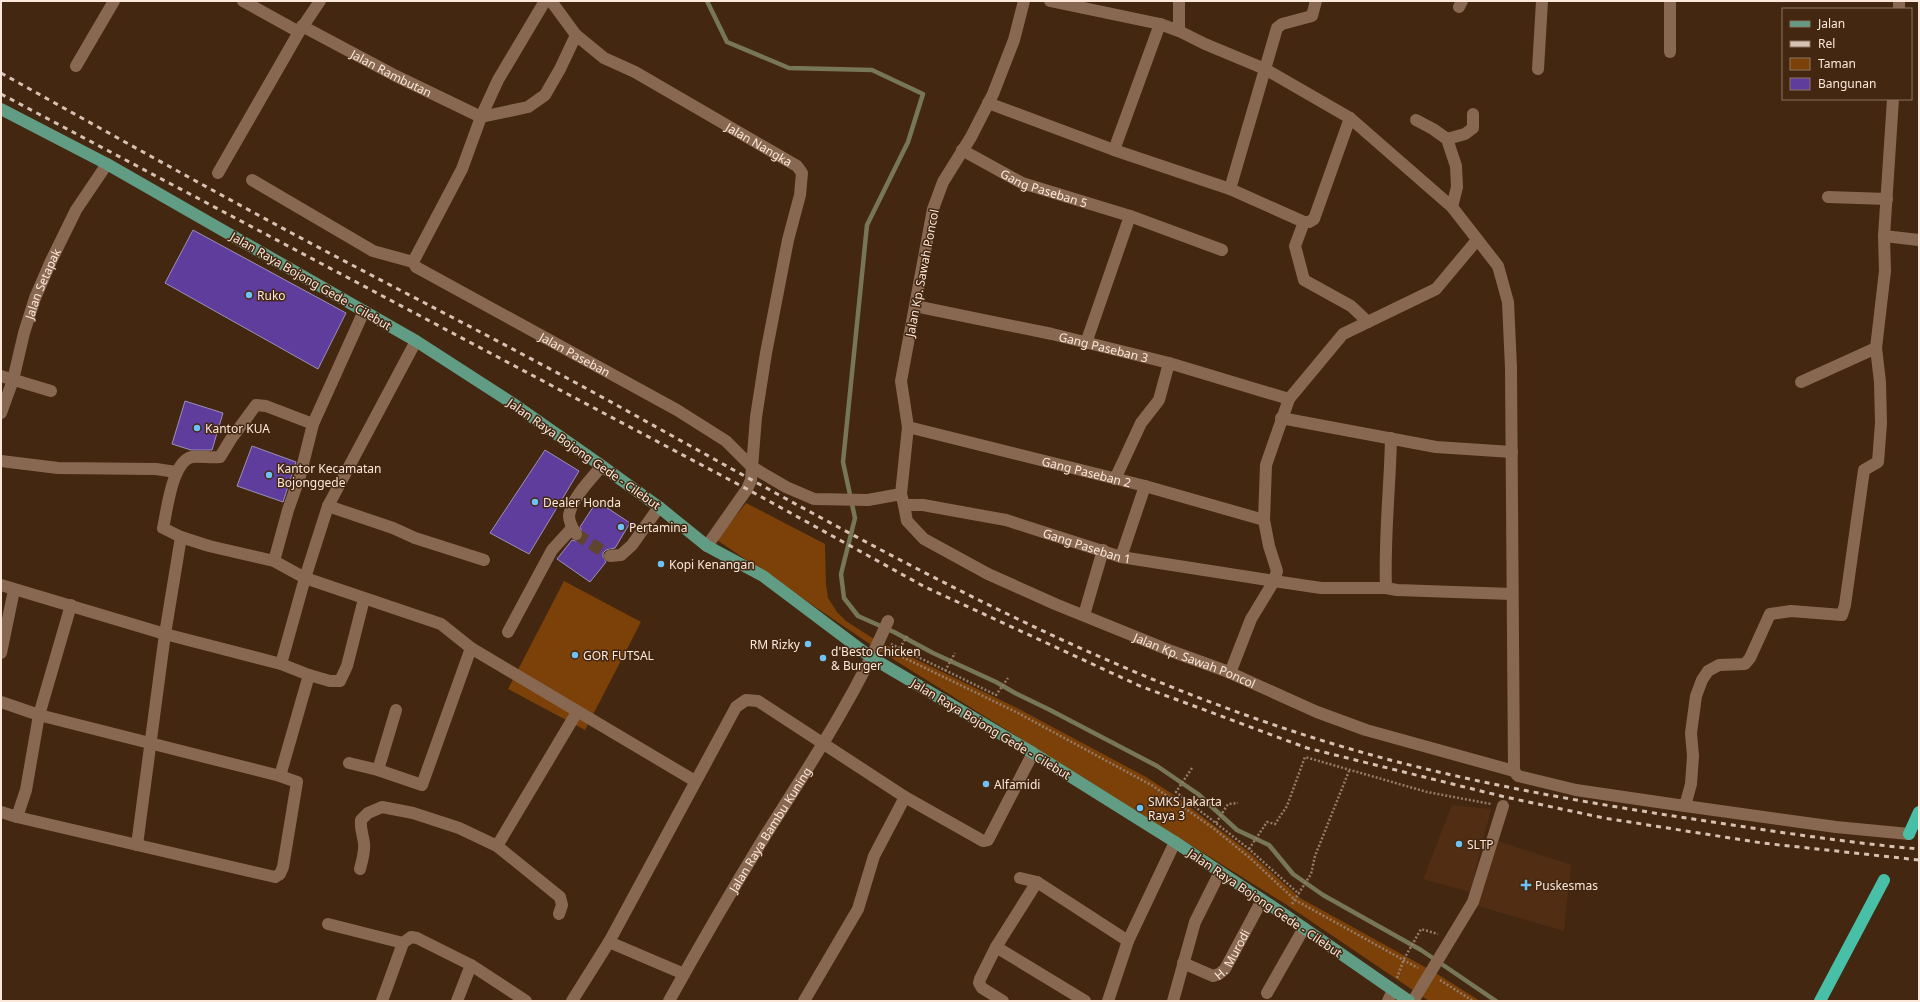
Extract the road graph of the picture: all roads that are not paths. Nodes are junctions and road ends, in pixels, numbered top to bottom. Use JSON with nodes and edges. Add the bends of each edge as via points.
{"nodes":[{"id":1,"x":114,"y":1,"type":"edge"},
{"id":2,"x":243,"y":1,"type":"edge"},
{"id":3,"x":320,"y":1,"type":"edge"},
{"id":4,"x":545,"y":1,"type":"edge"},
{"id":5,"x":551,"y":1,"type":"edge"},
{"id":6,"x":1024,"y":1,"type":"edge"},
{"id":7,"x":1050,"y":1,"type":"edge"},
{"id":8,"x":1178,"y":1,"type":"edge"},
{"id":9,"x":1316,"y":1,"type":"edge"},
{"id":10,"x":1542,"y":1,"type":"edge"},
{"id":11,"x":1670,"y":1,"type":"edge"},
{"id":12,"x":258,"y":4,"type":"edge"},
{"id":13,"x":1160,"y":24,"type":"junction"},
{"id":14,"x":300,"y":29,"type":"junction"},
{"id":15,"x":1179,"y":31,"type":"junction"},
{"id":16,"x":576,"y":35,"type":"junction"},
{"id":17,"x":1670,"y":52,"type":"dead end"},
{"id":18,"x":76,"y":66,"type":"dead end"},
{"id":19,"x":1265,"y":69,"type":"junction"},
{"id":20,"x":1538,"y":69,"type":"dead end"},
{"id":21,"x":1893,"y":100,"type":"edge"},
{"id":22,"x":988,"y":103,"type":"junction"},
{"id":23,"x":1,"y":109,"type":"edge"},
{"id":24,"x":1473,"y":114,"type":"dead end"},
{"id":25,"x":481,"y":117,"type":"junction"},
{"id":26,"x":1350,"y":118,"type":"junction"},
{"id":27,"x":1416,"y":120,"type":"dead end"},
{"id":28,"x":1447,"y":139,"type":"junction"},
{"id":29,"x":962,"y":150,"type":"junction"},
{"id":30,"x":1114,"y":150,"type":"junction"},
{"id":31,"x":107,"y":164,"type":"junction"},
{"id":32,"x":218,"y":173,"type":"dead end"},
{"id":33,"x":252,"y":180,"type":"dead end"},
{"id":34,"x":1230,"y":189,"type":"junction"},
{"id":35,"x":1828,"y":197,"type":"dead end"},
{"id":36,"x":1887,"y":199,"type":"junction"},
{"id":37,"x":1452,"y":208,"type":"junction"},
{"id":38,"x":1130,"y":216,"type":"junction"},
{"id":39,"x":1304,"y":222,"type":"junction"},
{"id":40,"x":1884,"y":236,"type":"junction"},
{"id":41,"x":1477,"y":240,"type":"junction"},
{"id":42,"x":1919,"y":240,"type":"edge"},
{"id":43,"x":1222,"y":250,"type":"dead end"},
{"id":44,"x":413,"y":262,"type":"junction"},
{"id":45,"x":915,"y":306,"type":"junction"},
{"id":46,"x":364,"y":311,"type":"junction"},
{"id":47,"x":1368,"y":322,"type":"junction"},
{"id":48,"x":416,"y":341,"type":"junction"},
{"id":49,"x":1086,"y":343,"type":"junction"},
{"id":50,"x":1876,"y":348,"type":"junction"},
{"id":51,"x":1169,"y":363,"type":"junction"},
{"id":52,"x":1,"y":376,"type":"edge"},
{"id":53,"x":13,"y":380,"type":"junction"},
{"id":54,"x":1801,"y":382,"type":"dead end"},
{"id":55,"x":51,"y":391,"type":"dead end"},
{"id":56,"x":1288,"y":399,"type":"junction"},
{"id":57,"x":1,"y":413,"type":"edge"},
{"id":58,"x":1281,"y":418,"type":"junction"},
{"id":59,"x":313,"y":424,"type":"junction"},
{"id":60,"x":908,"y":427,"type":"junction"},
{"id":61,"x":1391,"y":438,"type":"junction"},
{"id":62,"x":1512,"y":452,"type":"junction"},
{"id":63,"x":1,"y":461,"type":"edge"},
{"id":64,"x":602,"y":466,"type":"junction"},
{"id":65,"x":752,"y":467,"type":"junction"},
{"id":66,"x":176,"y":472,"type":"junction"},
{"id":67,"x":1115,"y":479,"type":"junction"},
{"id":68,"x":1145,"y":486,"type":"junction"},
{"id":69,"x":902,"y":499,"type":"junction"},
{"id":70,"x":328,"y":506,"type":"junction"},
{"id":71,"x":660,"y":507,"type":"junction"},
{"id":72,"x":1264,"y":520,"type":"junction"},
{"id":73,"x":181,"y":537,"type":"junction"},
{"id":74,"x":707,"y":546,"type":"junction"},
{"id":75,"x":1103,"y":550,"type":"junction"},
{"id":76,"x":610,"y":556,"type":"dead end"},
{"id":77,"x":1121,"y":557,"type":"junction"},
{"id":78,"x":484,"y":560,"type":"dead end"},
{"id":79,"x":274,"y":561,"type":"junction"},
{"id":80,"x":305,"y":578,"type":"junction"},
{"id":81,"x":1274,"y":581,"type":"junction"},
{"id":82,"x":1,"y":585,"type":"edge"},
{"id":83,"x":1386,"y":588,"type":"junction"},
{"id":84,"x":14,"y":590,"type":"junction"},
{"id":85,"x":1512,"y":594,"type":"junction"},
{"id":86,"x":364,"y":599,"type":"junction"},
{"id":87,"x":71,"y":606,"type":"junction"},
{"id":88,"x":1084,"y":616,"type":"junction"},
{"id":89,"x":888,"y":621,"type":"dead end"},
{"id":90,"x":508,"y":632,"type":"dead end"},
{"id":91,"x":165,"y":634,"type":"junction"},
{"id":92,"x":471,"y":648,"type":"junction"},
{"id":93,"x":1,"y":653,"type":"edge"},
{"id":94,"x":872,"y":658,"type":"junction"},
{"id":95,"x":281,"y":664,"type":"junction"},
{"id":96,"x":1230,"y":673,"type":"junction"},
{"id":97,"x":309,"y":675,"type":"junction"},
{"id":98,"x":1,"y":702,"type":"edge"},
{"id":99,"x":396,"y":710,"type":"dead end"},
{"id":100,"x":577,"y":712,"type":"junction"},
{"id":101,"x":39,"y":715,"type":"junction"},
{"id":102,"x":150,"y":742,"type":"junction"},
{"id":103,"x":824,"y":745,"type":"junction"},
{"id":104,"x":1033,"y":753,"type":"junction"},
{"id":105,"x":349,"y":762,"type":"dead end"},
{"id":106,"x":378,"y":770,"type":"junction"},
{"id":107,"x":1514,"y":771,"type":"junction"},
{"id":108,"x":280,"y":776,"type":"junction"},
{"id":109,"x":695,"y":780,"type":"junction"},
{"id":110,"x":905,"y":797,"type":"junction"},
{"id":111,"x":1503,"y":806,"type":"road end"},
{"id":112,"x":1685,"y":806,"type":"junction"},
{"id":113,"x":1,"y":812,"type":"edge"},
{"id":114,"x":1919,"y":812,"type":"edge"},
{"id":115,"x":17,"y":817,"type":"junction"},
{"id":116,"x":1909,"y":834,"type":"joint"},
{"id":117,"x":1174,"y":842,"type":"junction"},
{"id":118,"x":136,"y":845,"type":"junction"},
{"id":119,"x":497,"y":846,"type":"junction"},
{"id":120,"x":360,"y":869,"type":"dead end"},
{"id":121,"x":1220,"y":872,"type":"junction"},
{"id":122,"x":1020,"y":878,"type":"dead end"},
{"id":123,"x":1884,"y":880,"type":"dead end"},
{"id":124,"x":1037,"y":882,"type":"junction"},
{"id":125,"x":1262,"y":900,"type":"junction"},
{"id":126,"x":559,"y":914,"type":"dead end"},
{"id":127,"x":328,"y":924,"type":"dead end"},
{"id":128,"x":1304,"y":928,"type":"junction"},
{"id":129,"x":1128,"y":941,"type":"junction"},
{"id":130,"x":609,"y":942,"type":"junction"},
{"id":131,"x":404,"y":943,"type":"junction"},
{"id":132,"x":996,"y":948,"type":"junction"},
{"id":133,"x":1183,"y":963,"type":"junction"},
{"id":134,"x":471,"y":966,"type":"junction"},
{"id":135,"x":684,"y":974,"type":"junction"},
{"id":136,"x":1267,"y":993,"type":"dead end"},
{"id":137,"x":1391,"y":996,"type":"edge"},
{"id":138,"x":382,"y":1001,"type":"edge"},
{"id":139,"x":457,"y":1001,"type":"edge"},
{"id":140,"x":526,"y":1001,"type":"edge"},
{"id":141,"x":572,"y":1001,"type":"edge"},
{"id":142,"x":669,"y":1001,"type":"edge"},
{"id":143,"x":804,"y":1001,"type":"edge"},
{"id":144,"x":1003,"y":1001,"type":"edge"},
{"id":145,"x":1085,"y":1001,"type":"edge"},
{"id":146,"x":1108,"y":1001,"type":"edge"},
{"id":147,"x":1173,"y":1001,"type":"edge"},
{"id":148,"x":1409,"y":1001,"type":"edge"},
{"id":149,"x":1413,"y":1001,"type":"edge"},
{"id":150,"x":1820,"y":1001,"type":"edge"}],
"edges":[{"from":1,"to":18,"type":"street"},
{"from":2,"to":12,"type":"street","name":"Jalan Rambutan"},
{"from":3,"to":14,"type":"street"},
{"from":4,"to":25,"type":"street","via":[[498,80]]},
{"from":5,"to":16,"type":"street","name":"Jalan Nangka"},
{"from":6,"to":22,"type":"street","name":"Jalan Kp. Sawah Poncol","via":[[1014,40]]},
{"from":7,"to":13,"type":"street"},
{"from":8,"to":15,"type":"street"},
{"from":9,"to":19,"type":"street","via":[[1312,16],[1282,24],[1277,28]]},
{"from":10,"to":20,"type":"street"},
{"from":11,"to":17,"type":"street"},
{"from":12,"to":14,"type":"street","name":"Jalan Rambutan"},
{"from":13,"to":15,"type":"street"},
{"from":13,"to":30,"type":"street"},
{"from":14,"to":25,"type":"street","name":"Jalan Rambutan"},
{"from":14,"to":32,"type":"street"},
{"from":15,"to":19,"type":"street"},
{"from":16,"to":25,"type":"street","via":[[545,95],[528,108]]},
{"from":16,"to":65,"type":"street","name":"Jalan Nangka","via":[[604,58],[634,72],[797,166],[802,173],[800,195],[788,240],[766,353],[756,417]]},
{"from":19,"to":26,"type":"street"},
{"from":19,"to":34,"type":"street"},
{"from":21,"to":36,"type":"street"},
{"from":22,"to":29,"type":"street","name":"Jalan Kp. Sawah Poncol"},
{"from":22,"to":30,"type":"street"},
{"from":23,"to":31,"type":"main road","name":"Jalan Raya Bojong Gede - Cilebut"},
{"from":24,"to":28,"type":"street","via":[[1473,128],[1470,132]]},
{"from":25,"to":44,"type":"street","via":[[462,169]]},
{"from":26,"to":37,"type":"street"},
{"from":26,"to":39,"type":"street","via":[[1314,219]]},
{"from":27,"to":28,"type":"street","via":[[1433,128]]},
{"from":28,"to":37,"type":"street","via":[[1456,166],[1457,187]]},
{"from":29,"to":38,"type":"street","name":"Gang Paseban 5","via":[[1022,183]]},
{"from":29,"to":45,"type":"street","name":"Jalan Kp. Sawah Poncol","via":[[943,182],[933,209]]},
{"from":30,"to":34,"type":"street"},
{"from":31,"to":46,"type":"main road","name":"Jalan Raya Bojong Gede - Cilebut"},
{"from":31,"to":53,"type":"street","name":"Jalan Setapak","via":[[76,210],[51,261],[35,298]]},
{"from":33,"to":44,"type":"street","name":"Jalan Paseban","via":[[373,251]]},
{"from":34,"to":39,"type":"street"},
{"from":35,"to":36,"type":"street"},
{"from":36,"to":40,"type":"street"},
{"from":37,"to":41,"type":"street"},
{"from":38,"to":43,"type":"street","name":"Gang Paseban 5"},
{"from":38,"to":49,"type":"street"},
{"from":39,"to":47,"type":"street","via":[[1295,246],[1304,280],[1352,306]]},
{"from":40,"to":42,"type":"street"},
{"from":40,"to":50,"type":"street","via":[[1885,271]]},
{"from":41,"to":47,"type":"street","via":[[1436,289]]},
{"from":41,"to":62,"type":"street","via":[[1498,266],[1508,302]]},
{"from":44,"to":65,"type":"street","name":"Jalan Paseban","via":[[416,267],[677,410],[726,441]]},
{"from":45,"to":49,"type":"street","name":"Gang Paseban 3"},
{"from":45,"to":60,"type":"street","name":"Jalan Kp. Sawah Poncol","via":[[901,381]]},
{"from":46,"to":48,"type":"main road","name":"Jalan Raya Bojong Gede - Cilebut"},
{"from":46,"to":59,"type":"street"},
{"from":47,"to":56,"type":"street","via":[[1343,334]]},
{"from":48,"to":64,"type":"main road","name":"Jalan Raya Bojong Gede - Cilebut","via":[[512,403]]},
{"from":48,"to":70,"type":"street"},
{"from":49,"to":51,"type":"street","name":"Gang Paseban 3"},
{"from":50,"to":54,"type":"street"},
{"from":50,"to":112,"type":"street","via":[[1881,423],[1878,462],[1864,470],[1842,615],[1791,611],[1770,614],[1745,664],[1719,665],[1708,671],[1696,696],[1691,784]]},
{"from":51,"to":56,"type":"street","name":"Gang Paseban 3"},
{"from":51,"to":67,"type":"street","via":[[1159,400],[1141,423]]},
{"from":52,"to":53,"type":"street"},
{"from":53,"to":55,"type":"street"},
{"from":53,"to":57,"type":"street","name":"Jalan Setapak"},
{"from":56,"to":58,"type":"street"},
{"from":58,"to":61,"type":"street"},
{"from":58,"to":72,"type":"street","via":[[1266,465]]},
{"from":59,"to":66,"type":"street","via":[[266,406],[256,405],[220,457],[192,457],[185,460]]},
{"from":59,"to":79,"type":"street"},
{"from":60,"to":67,"type":"street","name":"Gang Paseban 2"},
{"from":60,"to":69,"type":"street","name":"Jalan Kp. Sawah Poncol"},
{"from":61,"to":62,"type":"street","via":[[1436,447]]},
{"from":61,"to":83,"type":"street"},
{"from":62,"to":85,"type":"street"},
{"from":63,"to":66,"type":"street","via":[[58,468],[156,469]]},
{"from":64,"to":71,"type":"main road","name":"Jalan Raya Bojong Gede - Cilebut"},
{"from":64,"to":90,"type":"street","via":[[581,491],[569,516],[574,531],[552,550]]},
{"from":65,"to":69,"type":"street","name":"Jalan Paseban","via":[[786,487],[814,499]]},
{"from":65,"to":74,"type":"street","name":"Jalan Nangka","via":[[747,489]]},
{"from":66,"to":73,"type":"street","via":[[163,528]]},
{"from":67,"to":68,"type":"street","name":"Gang Paseban 2"},
{"from":68,"to":72,"type":"street","name":"Gang Paseban 2"},
{"from":68,"to":77,"type":"street"},
{"from":69,"to":75,"type":"street","name":"Gang Paseban 1","via":[[1006,520]]},
{"from":69,"to":88,"type":"street","name":"Jalan Kp. Sawah Poncol","via":[[907,521],[924,539],[988,574]]},
{"from":70,"to":78,"type":"street"},
{"from":70,"to":80,"type":"street"},
{"from":71,"to":74,"type":"main road","name":"Jalan Raya Bojong Gede - Cilebut"},
{"from":71,"to":76,"type":"street","via":[[632,545],[621,555]]},
{"from":72,"to":81,"type":"street","via":[[1269,546],[1278,571]]},
{"from":73,"to":79,"type":"street"},
{"from":73,"to":91,"type":"street"},
{"from":74,"to":94,"type":"main road","name":"Jalan Raya Bojong Gede - Cilebut","via":[[763,576]]},
{"from":75,"to":77,"type":"street","name":"Gang Paseban 1"},
{"from":75,"to":88,"type":"street"},
{"from":77,"to":81,"type":"street","name":"Gang Paseban 1"},
{"from":79,"to":80,"type":"street"},
{"from":80,"to":86,"type":"street"},
{"from":80,"to":95,"type":"street"},
{"from":81,"to":83,"type":"street","name":"Gang Paseban 1","via":[[1321,588]]},
{"from":81,"to":96,"type":"street","via":[[1251,619]]},
{"from":82,"to":84,"type":"street"},
{"from":83,"to":85,"type":"street","name":"Gang Paseban 1"},
{"from":84,"to":87,"type":"street"},
{"from":84,"to":93,"type":"street"},
{"from":85,"to":107,"type":"street"},
{"from":86,"to":92,"type":"street","via":[[441,624]]},
{"from":86,"to":97,"type":"street","via":[[347,666],[340,681]]},
{"from":87,"to":91,"type":"street"},
{"from":87,"to":101,"type":"street"},
{"from":88,"to":96,"type":"street","name":"Jalan Kp. Sawah Poncol"},
{"from":89,"to":94,"type":"street","name":"Jalan Raya Bambu Kuning"},
{"from":91,"to":95,"type":"street"},
{"from":91,"to":102,"type":"street"},
{"from":92,"to":100,"type":"street"},
{"from":92,"to":106,"type":"street","via":[[422,785]]},
{"from":94,"to":103,"type":"street","name":"Jalan Raya Bambu Kuning"},
{"from":94,"to":104,"type":"main road","name":"Jalan Raya Bojong Gede - Cilebut"},
{"from":95,"to":97,"type":"street"},
{"from":96,"to":107,"type":"street","name":"Jalan Kp. Sawah Poncol","via":[[1317,712],[1366,730]]},
{"from":97,"to":108,"type":"street"},
{"from":98,"to":101,"type":"street"},
{"from":99,"to":106,"type":"street"},
{"from":100,"to":109,"type":"street"},
{"from":100,"to":119,"type":"street"},
{"from":101,"to":102,"type":"street"},
{"from":101,"to":115,"type":"street","via":[[26,790]]},
{"from":102,"to":108,"type":"street"},
{"from":102,"to":118,"type":"street"},
{"from":103,"to":109,"type":"street","via":[[758,701],[746,700],[736,707]]},
{"from":103,"to":110,"type":"street"},
{"from":103,"to":135,"type":"street","name":"Jalan Raya Bambu Kuning","via":[[765,837]]},
{"from":104,"to":110,"type":"street","via":[[988,840],[983,841]]},
{"from":104,"to":117,"type":"main road","name":"Jalan Raya Bojong Gede - Cilebut"},
{"from":105,"to":106,"type":"street"},
{"from":107,"to":112,"type":"street","name":"Jalan Kp. Sawah Poncol","via":[[1518,776],[1576,790]]},
{"from":108,"to":118,"type":"street","via":[[298,782],[283,867],[280,874],[275,877]]},
{"from":109,"to":130,"type":"street"},
{"from":110,"to":143,"type":"street","via":[[874,856],[858,909]]},
{"from":111,"to":149,"type":"street","via":[[1473,902]]},
{"from":112,"to":116,"type":"street","name":"Jalan Kp. Sawah Poncol","via":[[1836,827]]},
{"from":113,"to":115,"type":"street"},
{"from":114,"to":116,"type":"highway"},
{"from":115,"to":118,"type":"street"},
{"from":117,"to":121,"type":"main road","name":"Jalan Raya Bojong Gede - Cilebut"},
{"from":117,"to":129,"type":"street"},
{"from":119,"to":120,"type":"street","via":[[459,828],[413,813],[382,807],[360,820],[364,843]]},
{"from":119,"to":126,"type":"street","via":[[560,897],[562,905]]},
{"from":121,"to":125,"type":"main road","name":"Jalan Raya Bojong Gede - Cilebut"},
{"from":121,"to":133,"type":"street","via":[[1195,922]]},
{"from":122,"to":124,"type":"street"},
{"from":123,"to":150,"type":"highway"},
{"from":124,"to":129,"type":"street"},
{"from":124,"to":132,"type":"street"},
{"from":125,"to":128,"type":"main road","name":"Jalan Raya Bojong Gede - Cilebut"},
{"from":125,"to":133,"type":"street","name":"H. Murodi","via":[[1225,968],[1219,974],[1213,976]]},
{"from":127,"to":131,"type":"street"},
{"from":128,"to":136,"type":"street"},
{"from":128,"to":137,"type":"main road","name":"Jalan Raya Bojong Gede - Cilebut"},
{"from":129,"to":146,"type":"street"},
{"from":130,"to":135,"type":"street"},
{"from":130,"to":141,"type":"street"},
{"from":131,"to":134,"type":"street","via":[[411,937],[417,938]]},
{"from":131,"to":138,"type":"street"},
{"from":132,"to":144,"type":"street","via":[[983,970],[979,983],[982,988]]},
{"from":132,"to":145,"type":"street"},
{"from":133,"to":147,"type":"street"},
{"from":134,"to":139,"type":"street"},
{"from":134,"to":140,"type":"street"},
{"from":135,"to":142,"type":"street","name":"Jalan Raya Bambu Kuning"},
{"from":137,"to":148,"type":"main road","name":"Jalan Raya Bojong Gede - Cilebut"}]}
